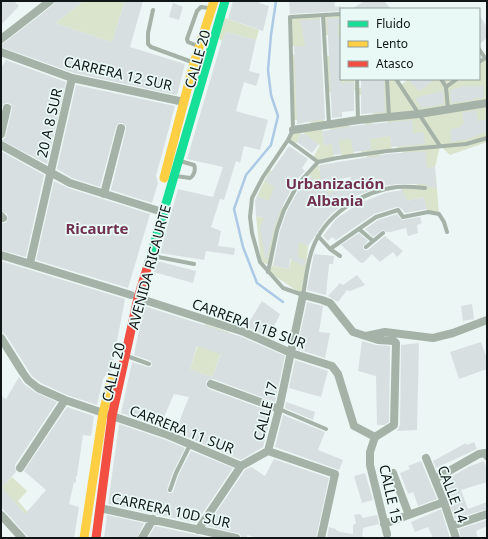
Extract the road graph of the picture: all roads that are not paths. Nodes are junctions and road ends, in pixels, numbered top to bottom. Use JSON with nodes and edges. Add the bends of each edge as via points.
{"nodes":[{"id":1,"x":50,"y":1,"type":"edge"},
{"id":2,"x":225,"y":1,"type":"edge"},
{"id":3,"x":213,"y":5,"type":"edge"},
{"id":4,"x":153,"y":10,"type":"dead end"},
{"id":5,"x":340,"y":14,"type":"edge"},
{"id":6,"x":323,"y":15,"type":"junction"},
{"id":7,"x":1,"y":39,"type":"edge"},
{"id":8,"x":199,"y":47,"type":"junction"},
{"id":9,"x":1,"y":52,"type":"edge"},
{"id":10,"x":194,"y":63,"type":"junction"},
{"id":11,"x":72,"y":78,"type":"junction"},
{"id":12,"x":357,"y":80,"type":"edge"},
{"id":13,"x":387,"y":80,"type":"edge"},
{"id":14,"x":397,"y":80,"type":"edge"},
{"id":15,"x":442,"y":80,"type":"edge"},
{"id":16,"x":456,"y":80,"type":"edge"},
{"id":17,"x":446,"y":87,"type":"junction"},
{"id":18,"x":184,"y":102,"type":"junction"},
{"id":19,"x":487,"y":103,"type":"edge"},
{"id":20,"x":7,"y":108,"type":"dead end"},
{"id":21,"x":448,"y":109,"type":"junction"},
{"id":22,"x":419,"y":114,"type":"junction"},
{"id":23,"x":389,"y":117,"type":"junction"},
{"id":24,"x":358,"y":120,"type":"junction"},
{"id":25,"x":330,"y":125,"type":"junction"},
{"id":26,"x":121,"y":128,"type":"dead end"},
{"id":27,"x":293,"y":130,"type":"junction"},
{"id":28,"x":1,"y":134,"type":"edge"},
{"id":29,"x":487,"y":138,"type":"edge"},
{"id":30,"x":288,"y":140,"type":"junction"},
{"id":31,"x":1,"y":145,"type":"edge"},
{"id":32,"x":440,"y":146,"type":"junction"},
{"id":33,"x":178,"y":160,"type":"junction"},
{"id":34,"x":318,"y":162,"type":"junction"},
{"id":35,"x":51,"y":173,"type":"junction"},
{"id":36,"x":174,"y":176,"type":"junction"},
{"id":37,"x":425,"y":188,"type":"dead end"},
{"id":38,"x":104,"y":194,"type":"junction"},
{"id":39,"x":156,"y":210,"type":"junction"},
{"id":40,"x":359,"y":229,"type":"junction"},
{"id":41,"x":447,"y":232,"type":"dead end"},
{"id":42,"x":383,"y":233,"type":"dead end"},
{"id":43,"x":318,"y":236,"type":"junction"},
{"id":44,"x":373,"y":241,"type":"junction"},
{"id":45,"x":366,"y":246,"type":"dead end"},
{"id":46,"x":330,"y":249,"type":"junction"},
{"id":47,"x":1,"y":255,"type":"edge"},
{"id":48,"x":151,"y":255,"type":"junction"},
{"id":49,"x":340,"y":256,"type":"dead end"},
{"id":50,"x":30,"y":263,"type":"junction"},
{"id":51,"x":194,"y":264,"type":"dead end"},
{"id":52,"x":268,"y":272,"type":"junction"},
{"id":53,"x":303,"y":295,"type":"junction"},
{"id":54,"x":134,"y":296,"type":"junction"},
{"id":55,"x":487,"y":320,"type":"edge"},
{"id":56,"x":364,"y":336,"type":"junction"},
{"id":57,"x":1,"y":338,"type":"edge"},
{"id":58,"x":292,"y":353,"type":"junction"},
{"id":59,"x":125,"y":355,"type":"junction"},
{"id":60,"x":149,"y":364,"type":"dead end"},
{"id":61,"x":211,"y":384,"type":"dead end"},
{"id":62,"x":65,"y":400,"type":"junction"},
{"id":63,"x":279,"y":409,"type":"junction"},
{"id":64,"x":107,"y":415,"type":"junction"},
{"id":65,"x":326,"y":429,"type":"dead end"},
{"id":66,"x":375,"y":437,"type":"junction"},
{"id":67,"x":190,"y":445,"type":"junction"},
{"id":68,"x":268,"y":451,"type":"junction"},
{"id":69,"x":486,"y":454,"type":"edge"},
{"id":70,"x":426,"y":458,"type":"dead end"},
{"id":71,"x":241,"y":466,"type":"junction"},
{"id":72,"x":20,"y":468,"type":"dead end"},
{"id":73,"x":394,"y":473,"type":"dead end"},
{"id":74,"x":435,"y":480,"type":"junction"},
{"id":75,"x":170,"y":490,"type":"dead end"},
{"id":76,"x":444,"y":502,"type":"junction"},
{"id":77,"x":100,"y":508,"type":"junction"},
{"id":78,"x":487,"y":514,"type":"edge"},
{"id":79,"x":409,"y":515,"type":"junction"},
{"id":80,"x":1,"y":516,"type":"edge"},
{"id":81,"x":153,"y":519,"type":"junction"},
{"id":82,"x":384,"y":524,"type":"junction"},
{"id":83,"x":452,"y":526,"type":"junction"},
{"id":84,"x":198,"y":530,"type":"junction"},
{"id":85,"x":387,"y":534,"type":"dead end"},
{"id":86,"x":18,"y":536,"type":"edge"},
{"id":87,"x":84,"y":538,"type":"edge"},
{"id":88,"x":96,"y":538,"type":"edge"},
{"id":89,"x":142,"y":538,"type":"edge"},
{"id":90,"x":236,"y":538,"type":"edge"},
{"id":91,"x":322,"y":538,"type":"edge"},
{"id":92,"x":456,"y":538,"type":"edge"}],
"edges":[{"from":1,"to":7,"type":"street"},
{"from":2,"to":33,"type":"main road","name":"AVENIDA RICAURTE"},
{"from":3,"to":8,"type":"main road","name":"CALLE 20"},
{"from":3,"to":8,"type":"lane","via":[[197,11],[188,36],[188,42]]},
{"from":4,"to":10,"type":"lane","via":[[148,33],[148,44],[151,48]]},
{"from":5,"to":6,"type":"lane"},
{"from":6,"to":25,"type":"lane"},
{"from":6,"to":27,"type":"lane","via":[[290,17]]},
{"from":8,"to":10,"type":"main road","name":"CALLE 20"},
{"from":9,"to":11,"type":"street","name":"CARRERA 12 SUR"},
{"from":10,"to":18,"type":"main road","name":"CALLE 20"},
{"from":11,"to":18,"type":"street","name":"CARRERA 12 SUR"},
{"from":11,"to":35,"type":"street","name":"20 A 8 SUR"},
{"from":12,"to":24,"type":"lane"},
{"from":13,"to":23,"type":"lane"},
{"from":14,"to":22,"type":"lane"},
{"from":15,"to":17,"type":"lane"},
{"from":16,"to":17,"type":"lane"},
{"from":17,"to":21,"type":"lane"},
{"from":18,"to":39,"type":"main road","name":"CALLE 20"},
{"from":19,"to":21,"type":"street"},
{"from":20,"to":28,"type":"street"},
{"from":21,"to":22,"type":"street"},
{"from":22,"to":23,"type":"street"},
{"from":22,"to":32,"type":"lane"},
{"from":23,"to":24,"type":"street"},
{"from":24,"to":25,"type":"street"},
{"from":25,"to":27,"type":"street"},
{"from":26,"to":38,"type":"street"},
{"from":27,"to":30,"type":"lane"},
{"from":29,"to":32,"type":"lane","via":[[466,144]]},
{"from":30,"to":34,"type":"lane"},
{"from":30,"to":52,"type":"lane","via":[[262,177],[252,198],[250,210],[252,233],[260,262]]},
{"from":31,"to":35,"type":"street","name":"20 A 8 SUR"},
{"from":32,"to":34,"type":"lane","via":[[354,155]]},
{"from":33,"to":36,"type":"main road","name":"AVENIDA RICAURTE"},
{"from":33,"to":36,"type":"lane","via":[[194,165],[194,175],[190,178]]},
{"from":34,"to":52,"type":"lane","via":[[298,184],[284,210]]},
{"from":35,"to":38,"type":"street","via":[[70,183]]},
{"from":35,"to":50,"type":"street","name":"20 A 8 SUR"},
{"from":36,"to":48,"type":"main road","name":"AVENIDA RICAURTE"},
{"from":37,"to":43,"type":"lane","via":[[398,187],[363,196],[343,209]]},
{"from":38,"to":39,"type":"street"},
{"from":39,"to":54,"type":"main road","name":"CALLE 20"},
{"from":40,"to":41,"type":"lane","via":[[376,217],[398,210],[403,218],[428,212],[439,214]]},
{"from":40,"to":44,"type":"lane"},
{"from":40,"to":46,"type":"lane"},
{"from":42,"to":44,"type":"lane"},
{"from":43,"to":46,"type":"lane"},
{"from":43,"to":53,"type":"lane","via":[[311,251]]},
{"from":44,"to":45,"type":"lane"},
{"from":46,"to":49,"type":"lane"},
{"from":47,"to":50,"type":"street","name":"CARRERA 11B SUR"},
{"from":48,"to":51,"type":"lane"},
{"from":48,"to":54,"type":"main road","name":"AVENIDA RICAURTE"},
{"from":50,"to":54,"type":"street","name":"CARRERA 11B SUR"},
{"from":52,"to":53,"type":"lane","via":[[283,288]]},
{"from":53,"to":56,"type":"street","via":[[330,303],[353,332]]},
{"from":53,"to":58,"type":"street","name":"CALLE 17"},
{"from":54,"to":58,"type":"street","name":"CARRERA 11B SUR","via":[[244,332]]},
{"from":54,"to":59,"type":"main road","name":"AVENIDA RICAURTE"},
{"from":54,"to":64,"type":"main road","name":"CALLE 20"},
{"from":55,"to":56,"type":"street","via":[[433,338],[385,332]]},
{"from":56,"to":66,"type":"street","via":[[396,343],[394,425]]},
{"from":57,"to":62,"type":"street","name":"CARRERA 11 SUR","via":[[28,380],[38,388]]},
{"from":58,"to":63,"type":"street","name":"CALLE 17"},
{"from":58,"to":66,"type":"street","name":"CARRERA 11B SUR","via":[[332,366],[338,374],[354,426]]},
{"from":59,"to":60,"type":"lane"},
{"from":59,"to":64,"type":"main road","name":"AVENIDA RICAURTE"},
{"from":61,"to":63,"type":"street"},
{"from":62,"to":64,"type":"street","name":"CARRERA 11 SUR"},
{"from":62,"to":72,"type":"street"},
{"from":63,"to":65,"type":"lane"},
{"from":63,"to":68,"type":"street","name":"CALLE 17"},
{"from":64,"to":67,"type":"street","name":"CARRERA 11 SUR"},
{"from":64,"to":77,"type":"main road","name":"AVENIDA RICAURTE"},
{"from":64,"to":87,"type":"main road","name":"CALLE 20"},
{"from":66,"to":82,"type":"street","name":"CALLE 15","via":[[370,452],[370,465]]},
{"from":67,"to":71,"type":"street","name":"CARRERA 11 SUR"},
{"from":67,"to":75,"type":"lane"},
{"from":68,"to":71,"type":"street","name":"CALLE 17"},
{"from":68,"to":91,"type":"street","via":[[335,474]]},
{"from":69,"to":74,"type":"street","via":[[479,454]]},
{"from":70,"to":74,"type":"street","name":"CALLE 14"},
{"from":71,"to":84,"type":"street","name":"CALLE 17"},
{"from":73,"to":79,"type":"street"},
{"from":74,"to":76,"type":"street","name":"CALLE 14"},
{"from":76,"to":79,"type":"street"},
{"from":76,"to":83,"type":"street","name":"CALLE 14"},
{"from":77,"to":81,"type":"street","name":"CARRERA 10D SUR"},
{"from":77,"to":88,"type":"main road","name":"AVENIDA RICAURTE"},
{"from":78,"to":83,"type":"street"},
{"from":79,"to":82,"type":"street"},
{"from":80,"to":86,"type":"street"},
{"from":81,"to":84,"type":"street","name":"CARRERA 10D SUR"},
{"from":81,"to":89,"type":"street"},
{"from":82,"to":85,"type":"street","name":"CALLE 15"},
{"from":83,"to":92,"type":"street","name":"CALLE 14"},
{"from":84,"to":90,"type":"street","name":"CARRERA 10D SUR"}]}
